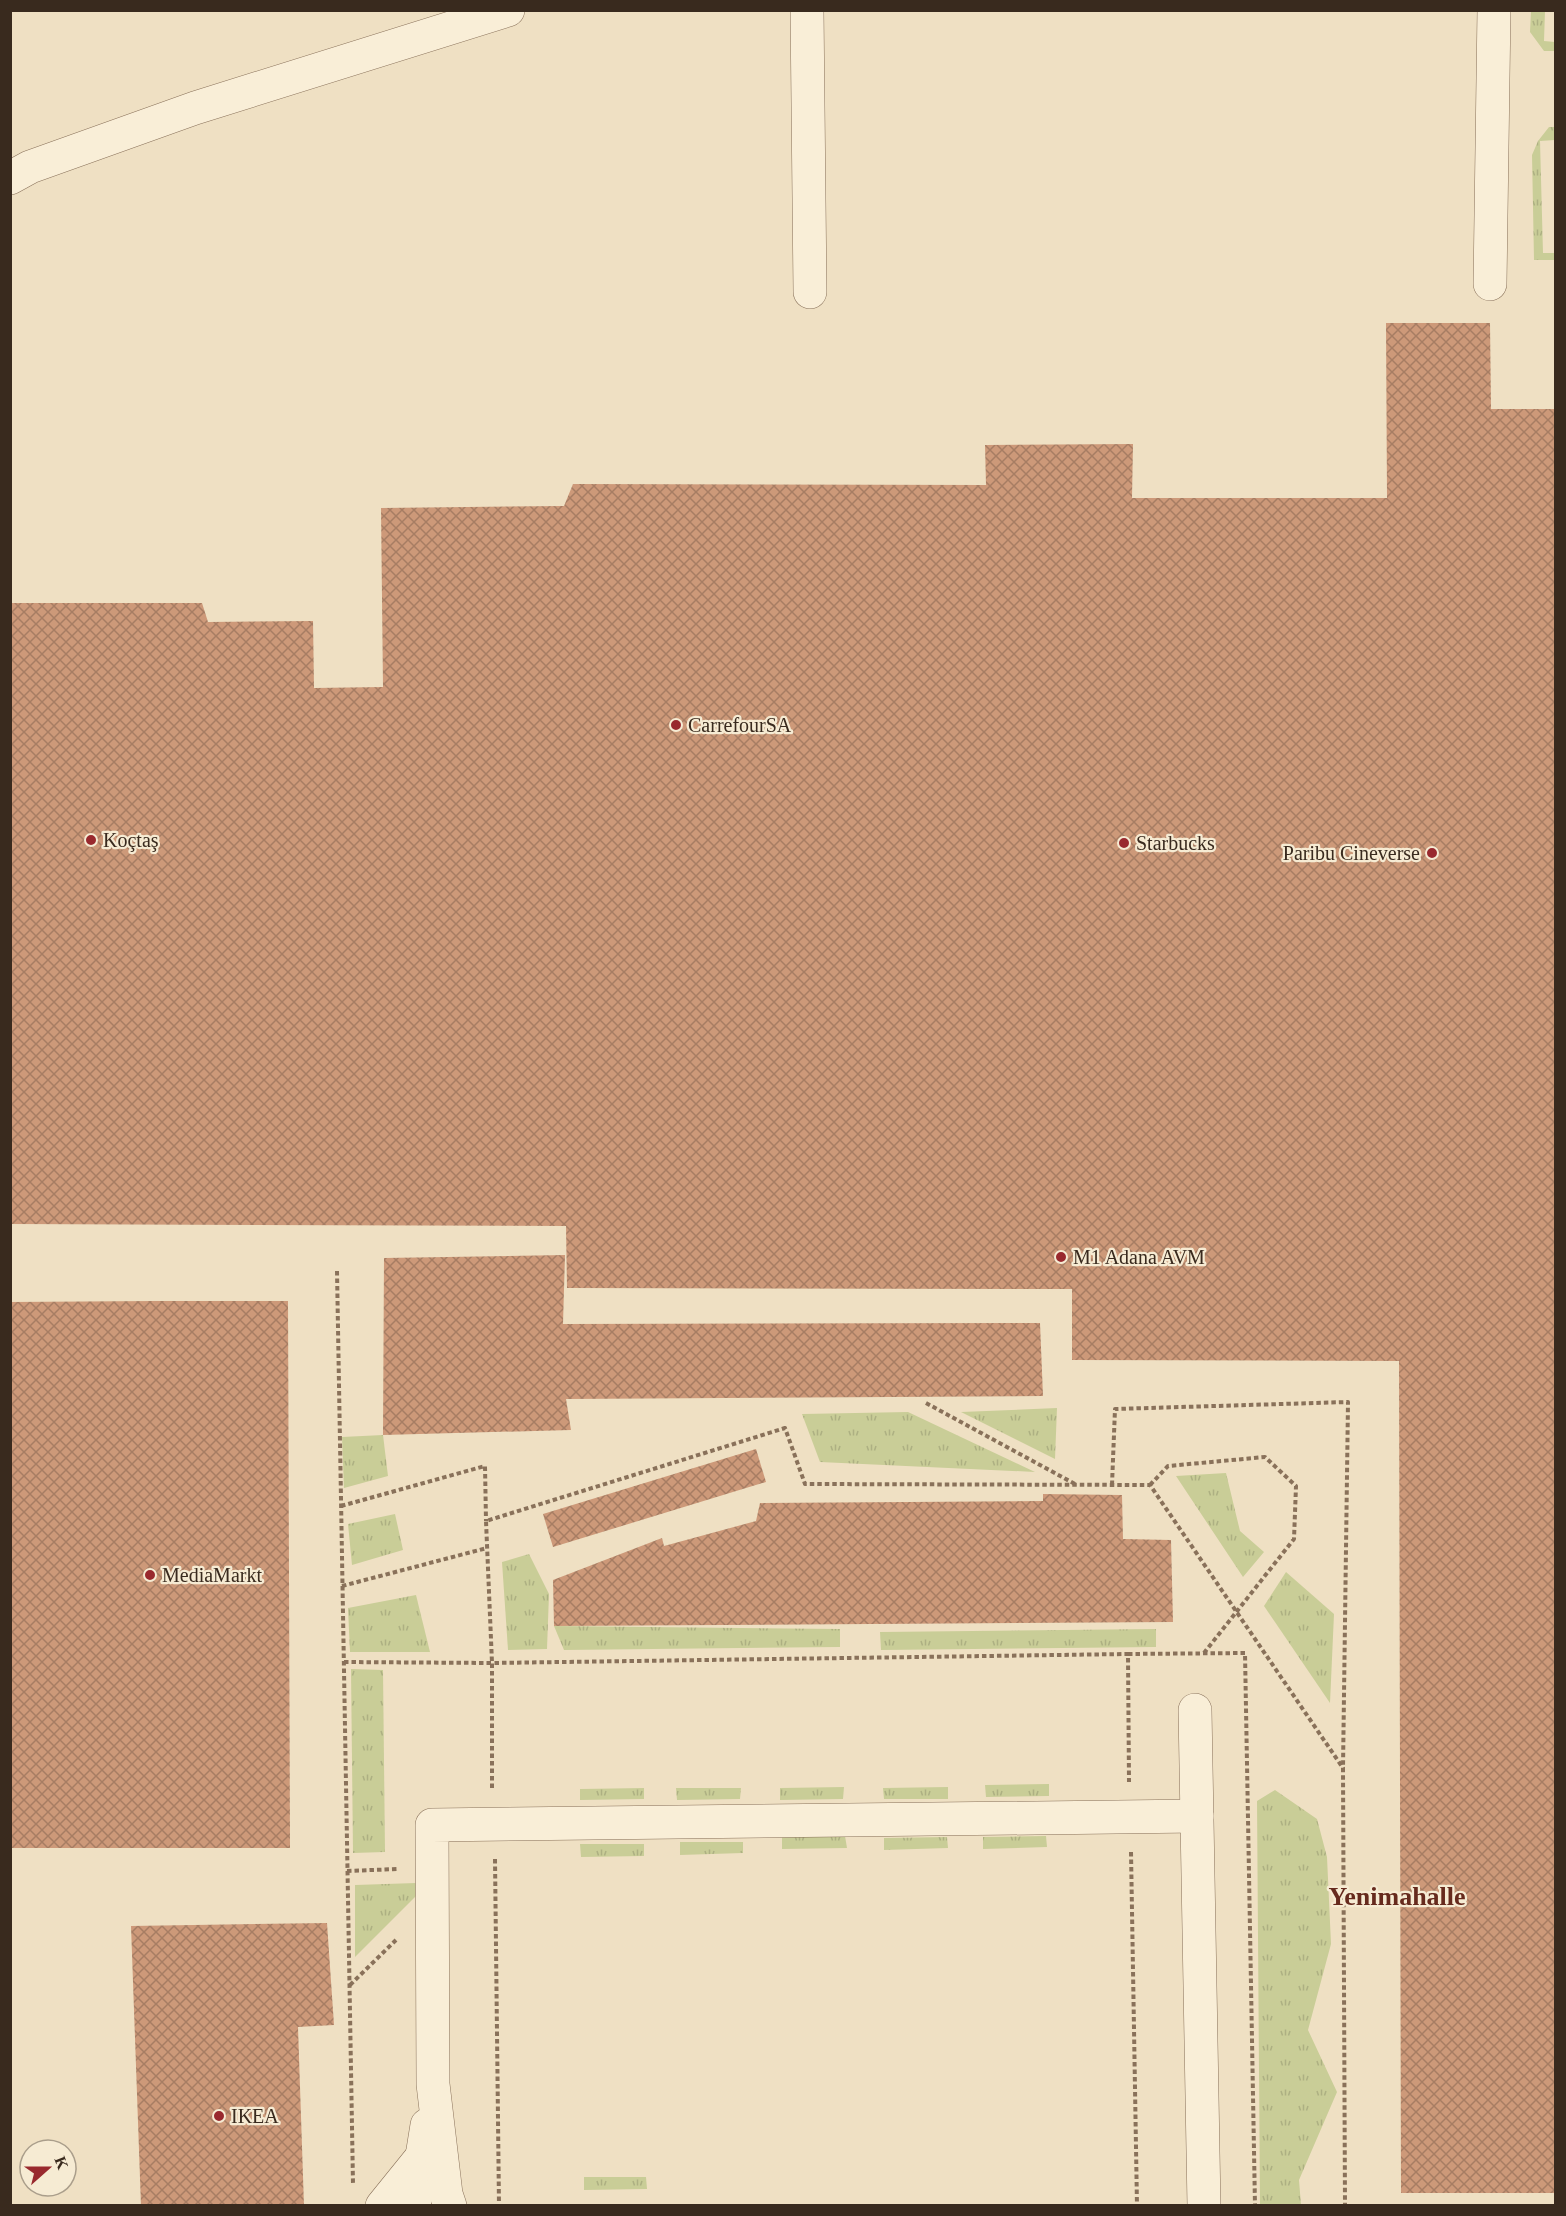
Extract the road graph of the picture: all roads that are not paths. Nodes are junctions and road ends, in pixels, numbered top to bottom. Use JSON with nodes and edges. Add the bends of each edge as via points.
{"nodes":[{"id":1,"x":508,"y":10,"type":"edge"},
{"id":2,"x":807,"y":10,"type":"edge"},
{"id":3,"x":1494,"y":10,"type":"edge"},
{"id":4,"x":17,"y":176,"type":"edge"},
{"id":5,"x":1490,"y":284,"type":"dead end"},
{"id":6,"x":810,"y":292,"type":"dead end"},
{"id":7,"x":1195,"y":1710,"type":"dead end"},
{"id":8,"x":1197,"y":1816,"type":"junction"},
{"id":9,"x":433,"y":2084,"type":"junction"},
{"id":10,"x":421,"y":2158,"type":"junction"},
{"id":11,"x":368,"y":2200,"type":"edge"},
{"id":12,"x":414,"y":2205,"type":"edge"},
{"id":13,"x":450,"y":2205,"type":"edge"},
{"id":14,"x":1204,"y":2205,"type":"edge"}],
"edges":[{"from":1,"to":4,"type":"street","via":[[195,108]]},
{"from":2,"to":6,"type":"street"},
{"from":3,"to":5,"type":"street"},
{"from":7,"to":8,"type":"street"},
{"from":8,"to":9,"type":"street","via":[[432,1825]]},
{"from":8,"to":14,"type":"street"},
{"from":9,"to":10,"type":"street"},
{"from":9,"to":13,"type":"street"},
{"from":10,"to":11,"type":"street"},
{"from":10,"to":12,"type":"street"}]}
